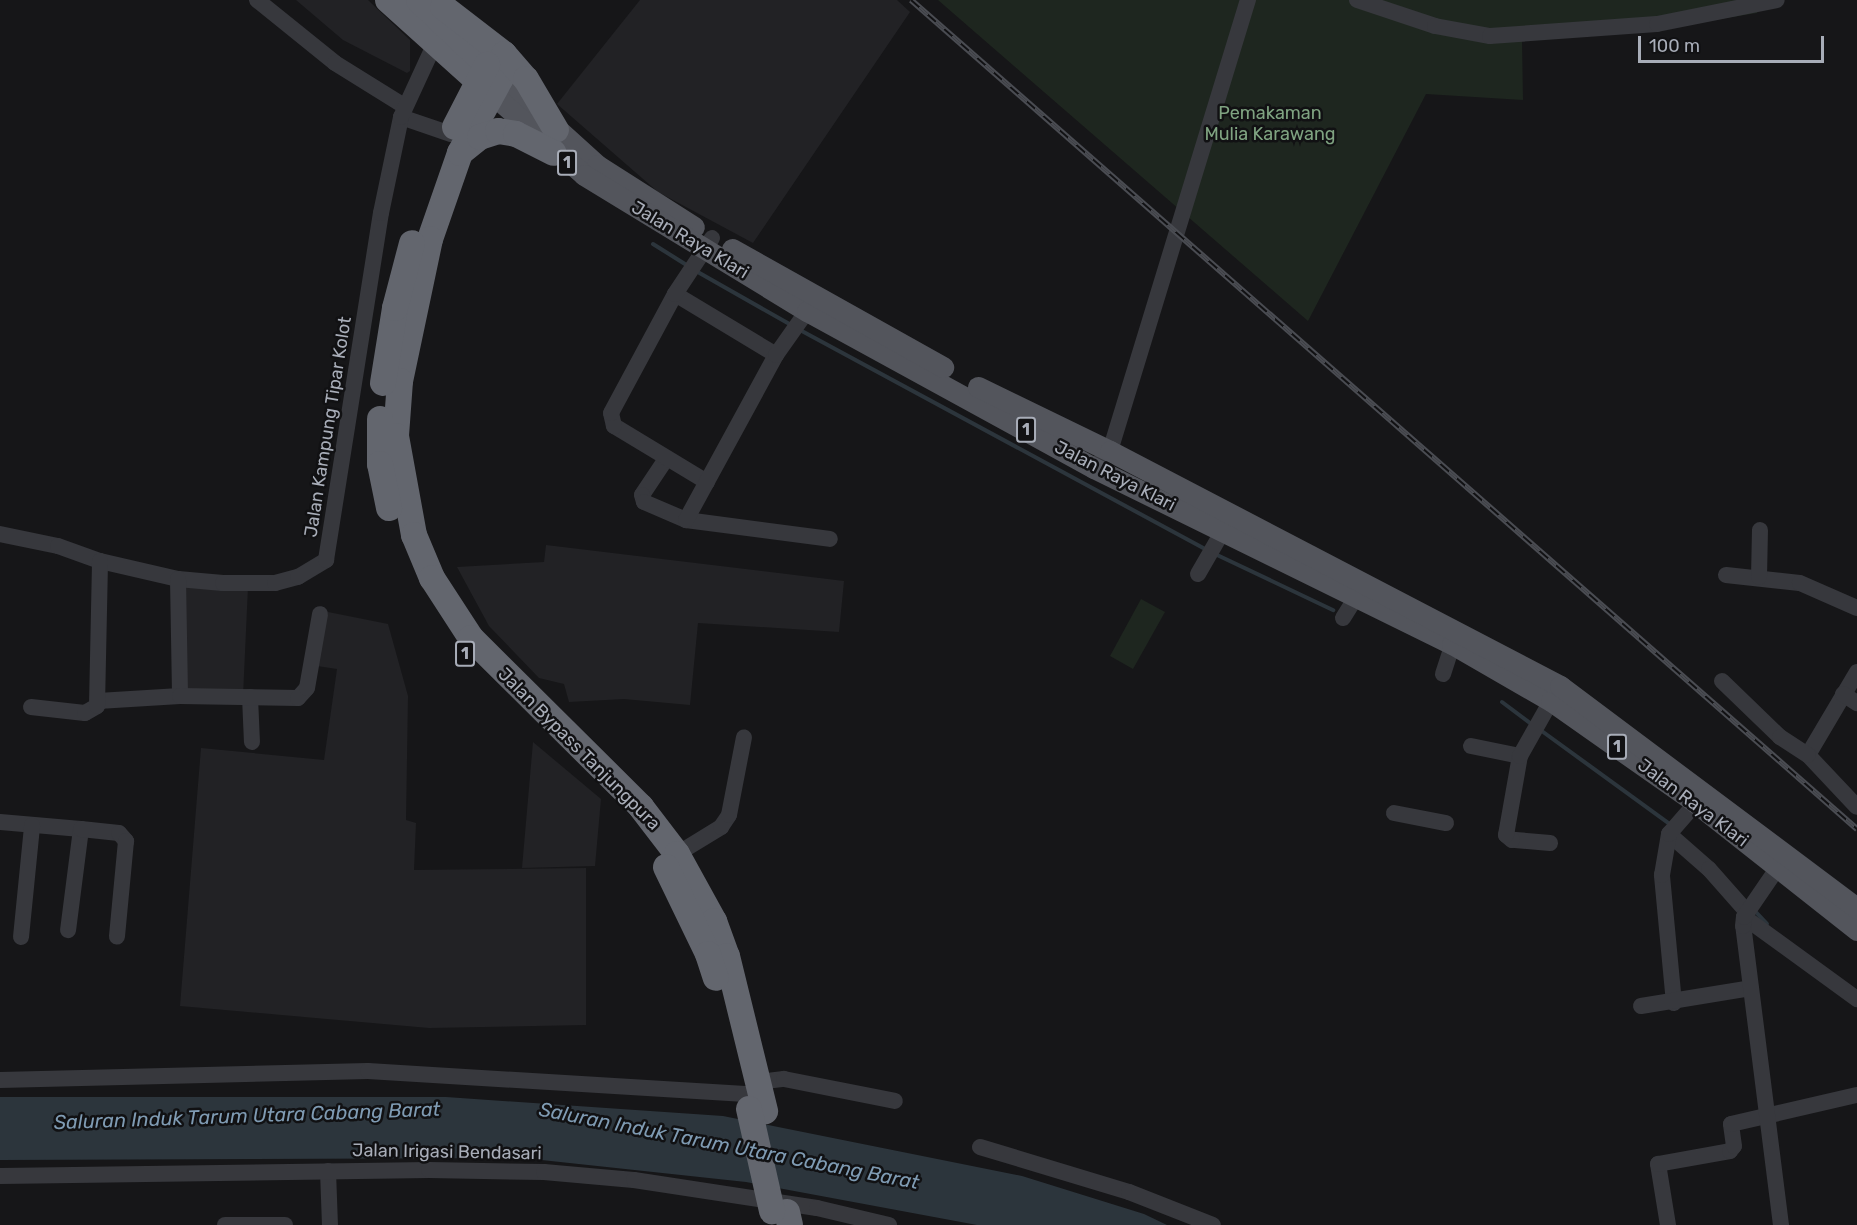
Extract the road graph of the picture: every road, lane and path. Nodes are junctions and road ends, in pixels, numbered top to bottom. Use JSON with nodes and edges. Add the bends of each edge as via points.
{"nodes":[{"id":1,"x":257,"y":0,"type":"edge"},
{"id":2,"x":388,"y":0,"type":"edge"},
{"id":3,"x":419,"y":0,"type":"edge"},
{"id":4,"x":432,"y":0,"type":"edge"},
{"id":5,"x":1248,"y":0,"type":"edge"},
{"id":6,"x":1357,"y":0,"type":"edge"},
{"id":7,"x":1777,"y":0,"type":"edge"},
{"id":8,"x":439,"y":47,"type":"junction"},
{"id":9,"x":488,"y":79,"type":"junction"},
{"id":10,"x":402,"y":111,"type":"junction"},
{"id":11,"x":555,"y":141,"type":"junction"},
{"id":12,"x":456,"y":144,"type":"junction"},
{"id":13,"x":700,"y":254,"type":"junction"},
{"id":14,"x":675,"y":294,"type":"junction"},
{"id":15,"x":800,"y":321,"type":"junction"},
{"id":16,"x":776,"y":355,"type":"junction"},
{"id":17,"x":1110,"y":451,"type":"junction"},
{"id":18,"x":666,"y":459,"type":"junction"},
{"id":19,"x":1094,"y":468,"type":"junction"},
{"id":20,"x":707,"y":482,"type":"junction"},
{"id":21,"x":686,"y":520,"type":"junction"},
{"id":22,"x":1760,"y":530,"type":"dead end"},
{"id":23,"x":0,"y":534,"type":"edge"},
{"id":24,"x":1220,"y":537,"type":"junction"},
{"id":25,"x":830,"y":539,"type":"dead end"},
{"id":26,"x":100,"y":561,"type":"junction"},
{"id":27,"x":1202,"y":568,"type":"dead end"},
{"id":28,"x":1726,"y":575,"type":"dead end"},
{"id":29,"x":1759,"y":577,"type":"junction"},
{"id":30,"x":178,"y":579,"type":"junction"},
{"id":31,"x":1353,"y":602,"type":"junction"},
{"id":32,"x":1857,"y":608,"type":"edge"},
{"id":33,"x":320,"y":614,"type":"dead end"},
{"id":34,"x":1449,"y":656,"type":"junction"},
{"id":35,"x":1857,"y":672,"type":"edge"},
{"id":36,"x":1722,"y":681,"type":"dead end"},
{"id":37,"x":180,"y":696,"type":"junction"},
{"id":38,"x":250,"y":697,"type":"junction"},
{"id":39,"x":1850,"y":698,"type":"edge"},
{"id":40,"x":98,"y":701,"type":"junction"},
{"id":41,"x":1551,"y":701,"type":"junction"},
{"id":42,"x":31,"y":708,"type":"dead end"},
{"id":43,"x":744,"y":737,"type":"dead end"},
{"id":44,"x":252,"y":742,"type":"dead end"},
{"id":45,"x":1471,"y":746,"type":"dead end"},
{"id":46,"x":1808,"y":755,"type":"junction"},
{"id":47,"x":1521,"y":756,"type":"junction"},
{"id":48,"x":1696,"y":803,"type":"junction"},
{"id":49,"x":1857,"y":807,"type":"edge"},
{"id":50,"x":1394,"y":813,"type":"dead end"},
{"id":51,"x":0,"y":822,"type":"edge"},
{"id":52,"x":1446,"y":823,"type":"dead end"},
{"id":53,"x":32,"y":826,"type":"junction"},
{"id":54,"x":81,"y":829,"type":"junction"},
{"id":55,"x":1673,"y":829,"type":"junction"},
{"id":56,"x":1550,"y":843,"type":"dead end"},
{"id":57,"x":677,"y":854,"type":"junction"},
{"id":58,"x":1782,"y":862,"type":"junction"},
{"id":59,"x":1750,"y":908,"type":"junction"},
{"id":60,"x":1857,"y":908,"type":"edge"},
{"id":61,"x":68,"y":930,"type":"dead end"},
{"id":62,"x":1857,"y":930,"type":"edge"},
{"id":63,"x":21,"y":937,"type":"dead end"},
{"id":64,"x":117,"y":937,"type":"dead end"},
{"id":65,"x":1750,"y":988,"type":"junction"},
{"id":66,"x":1857,"y":999,"type":"edge"},
{"id":67,"x":1674,"y":1003,"type":"junction"},
{"id":68,"x":1641,"y":1006,"type":"dead end"},
{"id":69,"x":0,"y":1080,"type":"edge"},
{"id":70,"x":1857,"y":1095,"type":"edge"},
{"id":71,"x":754,"y":1099,"type":"junction"},
{"id":72,"x":895,"y":1101,"type":"dead end"},
{"id":73,"x":1769,"y":1118,"type":"junction"},
{"id":74,"x":980,"y":1147,"type":"dead end"},
{"id":75,"x":328,"y":1171,"type":"junction"},
{"id":76,"x":0,"y":1176,"type":"edge"},
{"id":77,"x":781,"y":1218,"type":"edge"},
{"id":78,"x":225,"y":1225,"type":"edge"},
{"id":79,"x":285,"y":1225,"type":"edge"},
{"id":80,"x":330,"y":1225,"type":"edge"},
{"id":81,"x":889,"y":1225,"type":"edge"},
{"id":82,"x":1213,"y":1225,"type":"edge"},
{"id":83,"x":1668,"y":1225,"type":"edge"},
{"id":84,"x":1781,"y":1225,"type":"edge"}],
"edges":[{"from":1,"to":10,"type":"street"},
{"from":2,"to":8,"type":"highway","name":"Jalan Raya Klari","number":"1"},
{"from":3,"to":9,"type":"highway","name":"Jalan Raya Klari","number":"1"},
{"from":4,"to":11,"type":"highway","via":[[504,54],[526,79]]},
{"from":5,"to":17,"type":"street"},
{"from":6,"to":7,"type":"street","via":[[1435,26],[1490,36],[1657,24]]},
{"from":8,"to":9,"type":"highway","name":"Jalan Raya Klari","number":"1"},
{"from":8,"to":10,"type":"street","name":"Jalan Kampung Tipar Kolot"},
{"from":8,"to":12,"type":"highway","via":[[454,78]]},
{"from":9,"to":11,"type":"main road","name":"Jalan Raya Klari","number":"1"},
{"from":9,"to":12,"type":"highway","name":"Jalan Bypass Tanjungpura","number":"1"},
{"from":10,"to":12,"type":"street"},
{"from":10,"to":30,"type":"street","name":"Jalan Kampung Tipar Kolot","via":[[381,213],[326,560],[298,577],[275,583]]},
{"from":11,"to":12,"type":"highway","via":[[498,131]]},
{"from":11,"to":13,"type":"main road","name":"Jalan Raya Klari","number":"1","via":[[597,165]]},
{"from":12,"to":57,"type":"highway","name":"Jalan Bypass Tanjungpura","number":"1","via":[[430,239],[396,410],[399,467],[414,534],[437,587],[471,638],[641,807]]},
{"from":12,"to":71,"type":"highway","name":"Jalan Bypass Tanjungpura","number":"1","via":[[405,265],[381,391],[380,464],[398,538],[429,603],[453,641],[490,683],[625,812],[661,858],[708,954]]},
{"from":13,"to":14,"type":"street"},
{"from":13,"to":15,"type":"main road","name":"Jalan Raya Klari","number":"1"},
{"from":13,"to":17,"type":"main road","name":"Jalan Raya Klari","number":"1"},
{"from":14,"to":16,"type":"street"},
{"from":14,"to":18,"type":"street","via":[[611,413],[614,426]]},
{"from":15,"to":16,"type":"street"},
{"from":15,"to":19,"type":"main road","name":"Jalan Raya Klari","number":"1"},
{"from":16,"to":20,"type":"street"},
{"from":17,"to":19,"type":"street"},
{"from":17,"to":31,"type":"main road","name":"Jalan Raya Klari","number":"1"},
{"from":18,"to":20,"type":"street"},
{"from":18,"to":21,"type":"street","via":[[642,495],[644,502]]},
{"from":19,"to":24,"type":"main road","name":"Jalan Raya Klari","number":"1"},
{"from":20,"to":21,"type":"street"},
{"from":21,"to":25,"type":"street"},
{"from":22,"to":29,"type":"street"},
{"from":23,"to":26,"type":"street","name":"Jalan Kampung Tipar Kolot","via":[[58,546]]},
{"from":24,"to":27,"type":"street"},
{"from":24,"to":31,"type":"main road","name":"Jalan Raya Klari","number":"1"},
{"from":26,"to":30,"type":"street","name":"Jalan Kampung Tipar Kolot"},
{"from":26,"to":40,"type":"street"},
{"from":28,"to":29,"type":"street"},
{"from":29,"to":32,"type":"street","via":[[1800,583]]},
{"from":30,"to":37,"type":"street"},
{"from":31,"to":34,"type":"main road","name":"Jalan Raya Klari","number":"1"},
{"from":33,"to":38,"type":"street","via":[[304,693],[290,699]]},
{"from":34,"to":41,"type":"main road","name":"Jalan Raya Klari","number":"1"},
{"from":34,"to":58,"type":"main road","name":"Jalan Raya Klari","number":"1","via":[[1560,686]]},
{"from":35,"to":39,"type":"street"},
{"from":36,"to":46,"type":"street","via":[[1780,737]]},
{"from":37,"to":38,"type":"street"},
{"from":37,"to":40,"type":"street"},
{"from":38,"to":44,"type":"street"},
{"from":39,"to":46,"type":"street"},
{"from":40,"to":42,"type":"street","via":[[92,711],[85,713]]},
{"from":41,"to":47,"type":"street"},
{"from":41,"to":48,"type":"main road","name":"Jalan Raya Klari","number":"1"},
{"from":43,"to":57,"type":"street","via":[[729,815],[721,827]]},
{"from":45,"to":47,"type":"street"},
{"from":46,"to":49,"type":"street"},
{"from":47,"to":56,"type":"street","via":[[1506,835],[1512,840]]},
{"from":48,"to":55,"type":"street"},
{"from":48,"to":58,"type":"main road","name":"Jalan Raya Klari","number":"1"},
{"from":50,"to":52,"type":"street"},
{"from":51,"to":53,"type":"street"},
{"from":53,"to":54,"type":"street"},
{"from":53,"to":63,"type":"street"},
{"from":54,"to":61,"type":"street"},
{"from":54,"to":64,"type":"street","via":[[119,832],[126,841]]},
{"from":55,"to":59,"type":"street"},
{"from":55,"to":67,"type":"street","via":[[1662,902]]},
{"from":57,"to":71,"type":"highway","name":"Jalan Bypass Tanjungpura","number":"1","via":[[714,921],[727,956]]},
{"from":58,"to":59,"type":"street"},
{"from":58,"to":60,"type":"main road","name":"Jalan Raya Klari","number":"1"},
{"from":58,"to":62,"type":"main road","name":"Jalan Raya Klari","number":"1"},
{"from":59,"to":65,"type":"street"},
{"from":59,"to":66,"type":"street"},
{"from":65,"to":67,"type":"street"},
{"from":65,"to":73,"type":"street"},
{"from":67,"to":68,"type":"street"},
{"from":69,"to":71,"type":"street","via":[[368,1071]]},
{"from":70,"to":73,"type":"street"},
{"from":71,"to":72,"type":"street","via":[[784,1079]]},
{"from":71,"to":77,"type":"highway","name":"Jalan Bypass Tanjungpura","number":"1","bridge":true},
{"from":73,"to":83,"type":"street","via":[[1729,1125],[1734,1146],[1730,1151],[1658,1164]]},
{"from":73,"to":84,"type":"street"},
{"from":74,"to":82,"type":"street","via":[[1129,1192]]},
{"from":75,"to":76,"type":"street","name":"Jalan Irigasi Bendasari"},
{"from":75,"to":80,"type":"street"},
{"from":75,"to":81,"type":"street","name":"Jalan Irigasi Bendasari","via":[[480,1170],[584,1175],[817,1208]]},
{"from":78,"to":79,"type":"street"}]}
